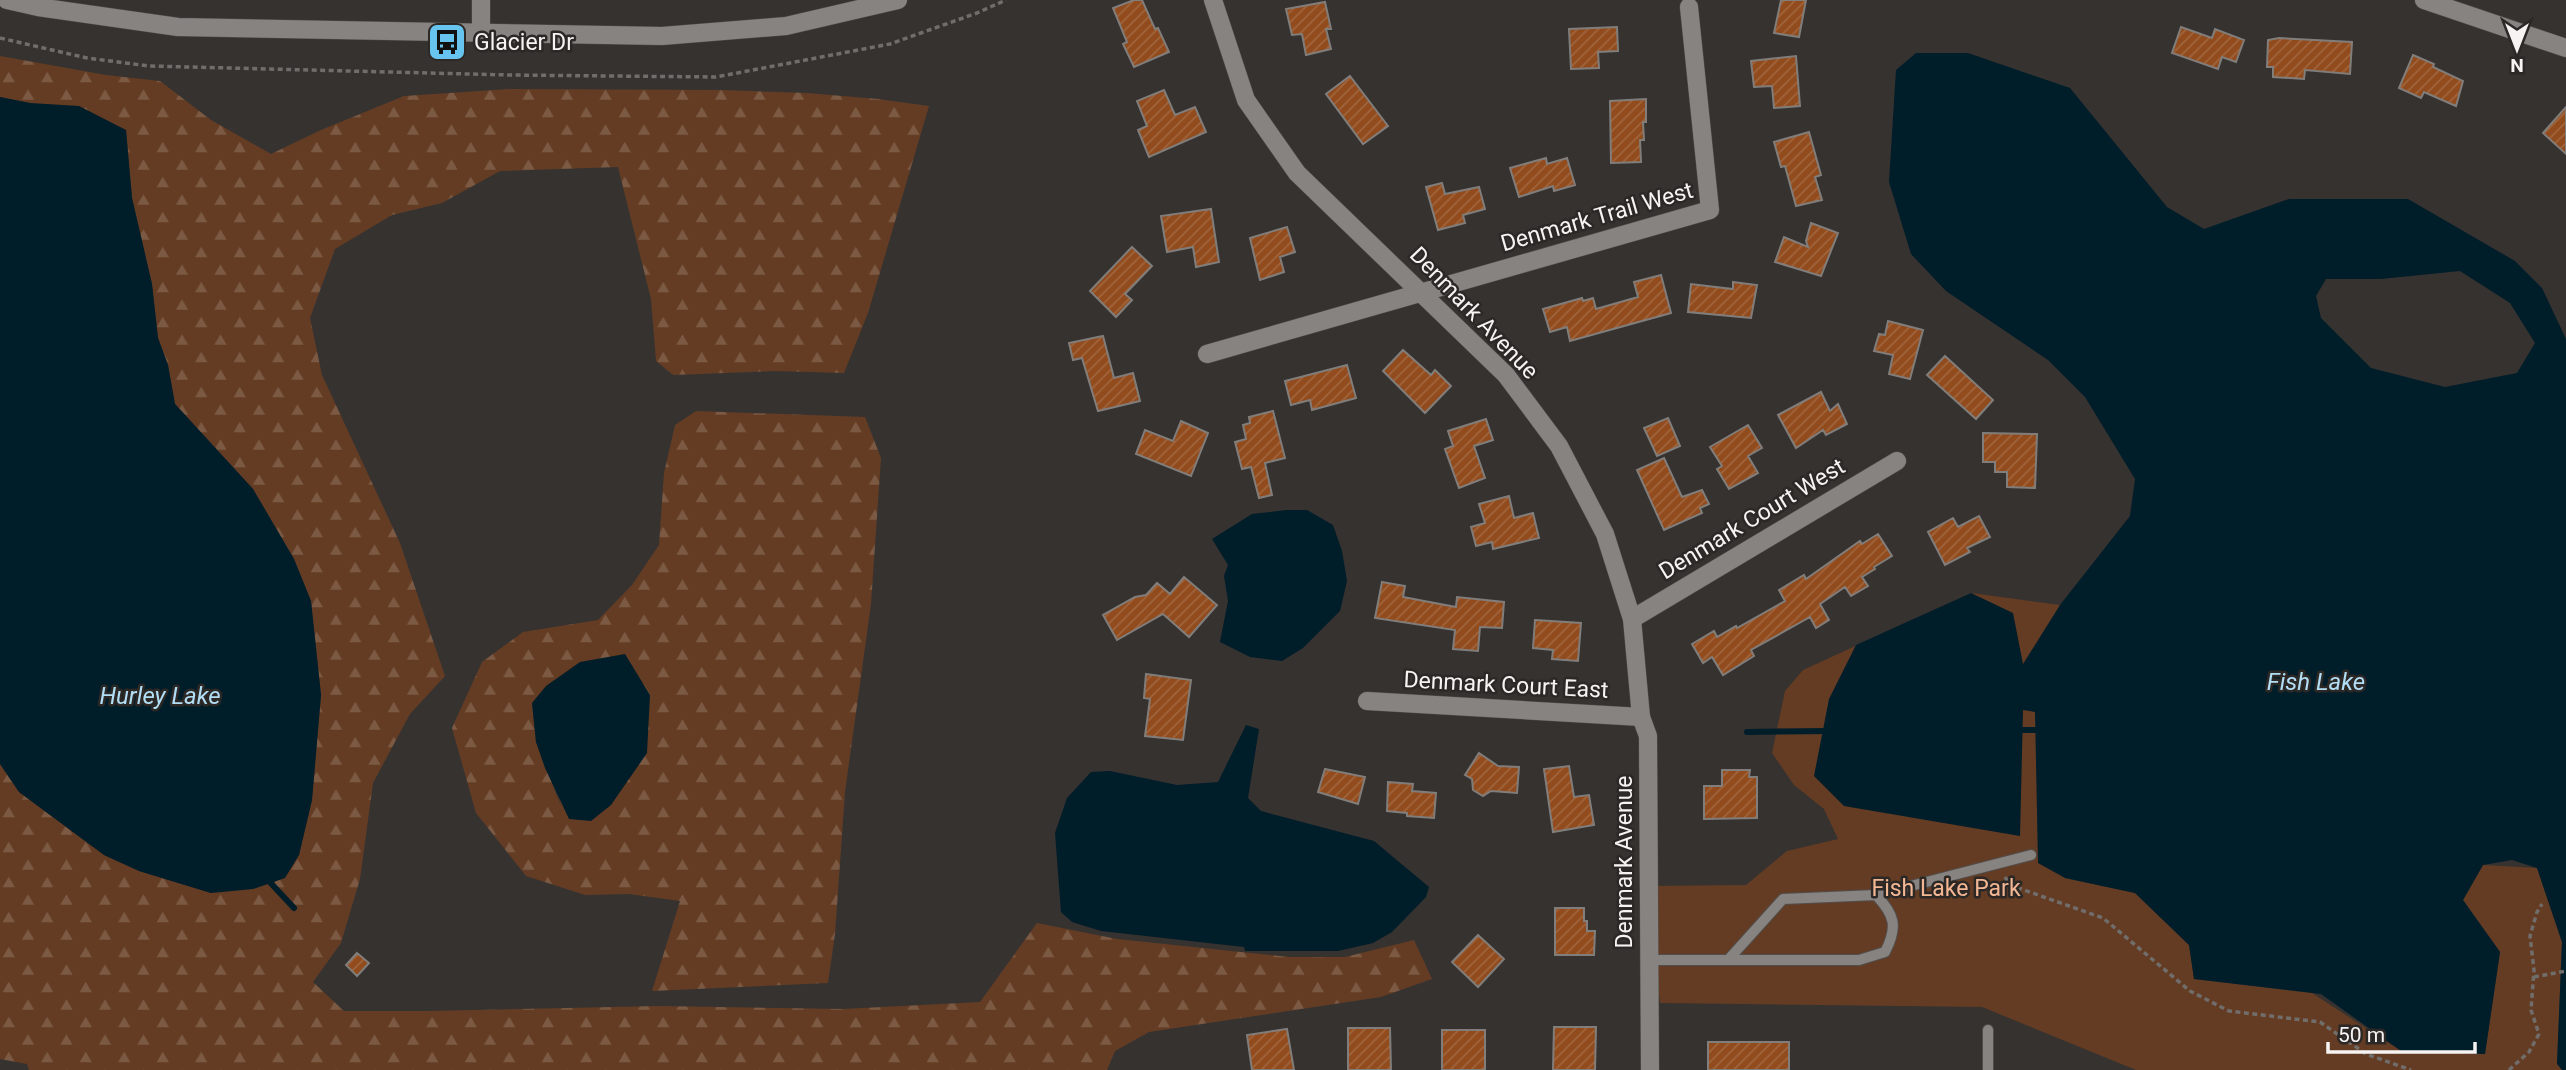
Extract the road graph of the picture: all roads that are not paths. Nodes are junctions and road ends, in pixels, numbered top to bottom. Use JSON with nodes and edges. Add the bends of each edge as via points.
{"nodes":[{"id":1,"x":7,"y":0,"type":"edge"},
{"id":2,"x":481,"y":0,"type":"edge"},
{"id":3,"x":898,"y":0,"type":"edge"},
{"id":4,"x":1213,"y":0,"type":"edge"},
{"id":5,"x":2424,"y":0,"type":"edge"},
{"id":6,"x":1689,"y":6,"type":"dead end"},
{"id":7,"x":481,"y":32,"type":"junction"},
{"id":8,"x":2566,"y":48,"type":"edge"},
{"id":9,"x":1422,"y":293,"type":"junction"},
{"id":10,"x":1207,"y":354,"type":"dead end"},
{"id":11,"x":1897,"y":461,"type":"dead end"},
{"id":12,"x":1632,"y":619,"type":"junction"},
{"id":13,"x":1367,"y":701,"type":"dead end"},
{"id":14,"x":1641,"y":717,"type":"junction"},
{"id":15,"x":2031,"y":855,"type":"dead end"},
{"id":16,"x":1876,"y":895,"type":"junction"},
{"id":17,"x":1650,"y":960,"type":"junction"},
{"id":18,"x":1728,"y":960,"type":"junction"},
{"id":19,"x":1988,"y":1030,"type":"dead end"},
{"id":20,"x":1650,"y":1070,"type":"edge"},
{"id":21,"x":1988,"y":1070,"type":"edge"}],
"edges":[{"from":1,"to":7,"type":"street","via":[[178,27]]},
{"from":2,"to":7,"type":"street"},
{"from":3,"to":7,"type":"street","via":[[786,26],[676,35]]},
{"from":4,"to":9,"type":"street","name":"Denmark Avenue","via":[[1247,100],[1297,173]]},
{"from":5,"to":8,"type":"street"},
{"from":6,"to":9,"type":"street","name":"Denmark Trail West","via":[[1710,210]]},
{"from":9,"to":10,"type":"street"},
{"from":9,"to":12,"type":"street","name":"Denmark Avenue","via":[[1506,375],[1559,446],[1605,534]]},
{"from":11,"to":12,"type":"street","name":"Denmark Court West"},
{"from":12,"to":14,"type":"street","name":"Denmark Avenue"},
{"from":13,"to":14,"type":"street","name":"Denmark Court East"},
{"from":14,"to":17,"type":"street","name":"Denmark Avenue","via":[[1648,736]]},
{"from":15,"to":16,"type":"lane"},
{"from":16,"to":18,"type":"lane","via":[[1783,899]]},
{"from":16,"to":18,"type":"lane","via":[[1891,912],[1893,936],[1885,952],[1859,960]]},
{"from":17,"to":18,"type":"lane"},
{"from":17,"to":20,"type":"street","name":"Denmark Avenue"},
{"from":19,"to":21,"type":"lane"}]}
